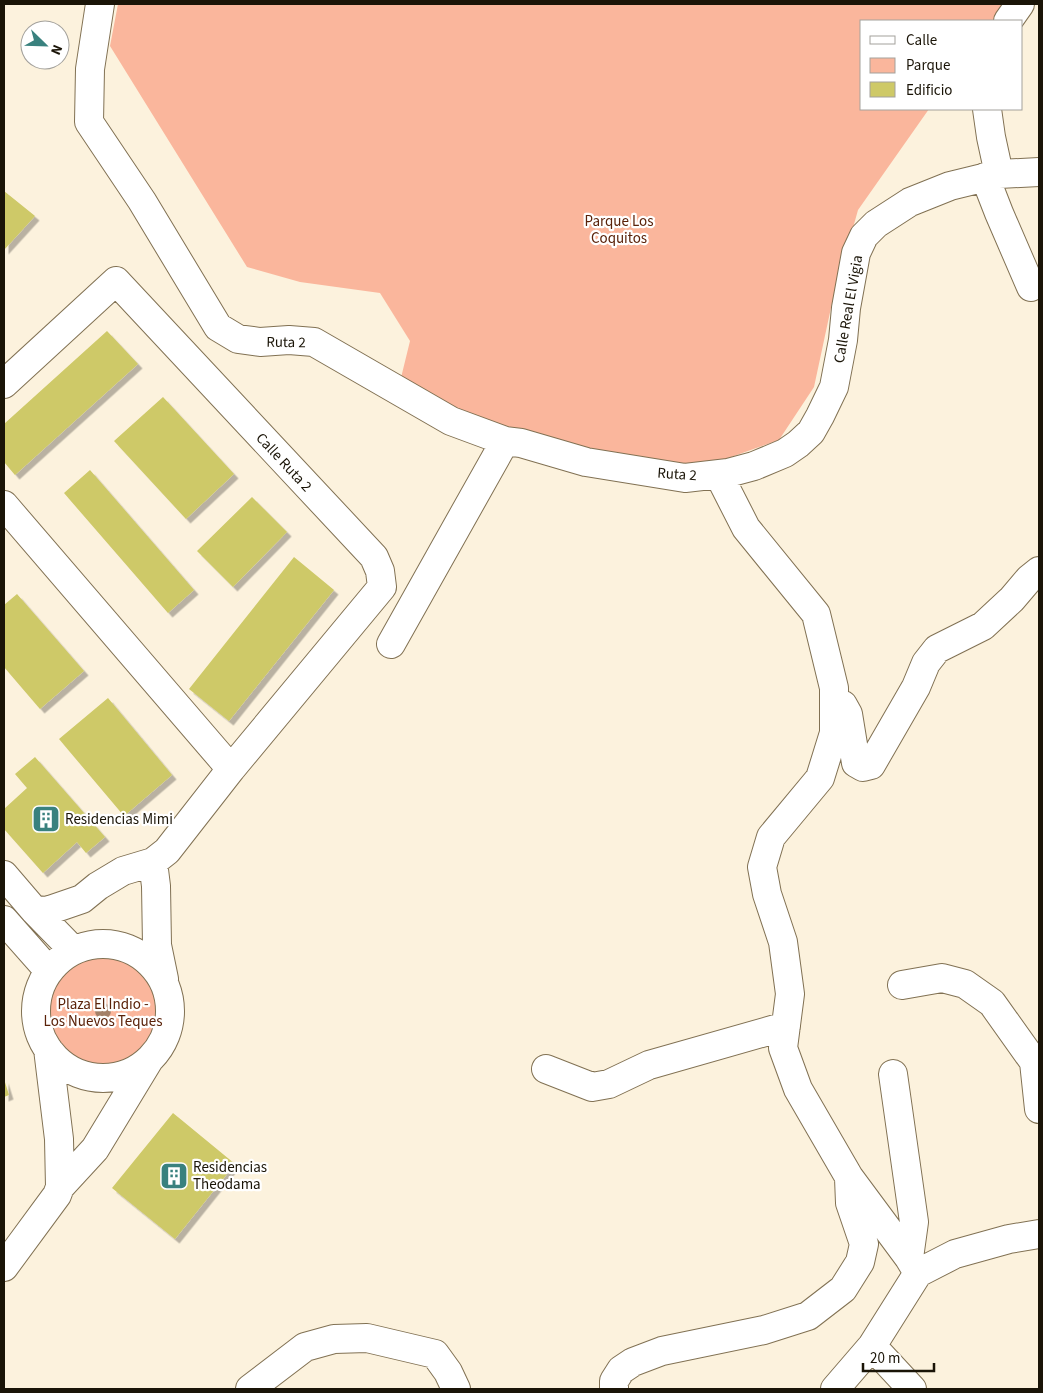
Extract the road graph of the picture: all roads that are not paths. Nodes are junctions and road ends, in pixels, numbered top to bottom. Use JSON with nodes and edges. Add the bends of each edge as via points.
{"nodes":[{"id":1,"x":100,"y":4,"type":"edge"},
{"id":2,"x":1020,"y":4,"type":"edge"},
{"id":3,"x":1009,"y":20,"type":"edge"},
{"id":4,"x":987,"y":110,"type":"edge"},
{"id":5,"x":1039,"y":172,"type":"edge"},
{"id":6,"x":992,"y":175,"type":"junction"},
{"id":7,"x":1031,"y":287,"type":"dead end"},
{"id":8,"x":4,"y":384,"type":"edge"},
{"id":9,"x":506,"y":441,"type":"junction"},
{"id":10,"x":720,"y":475,"type":"junction"},
{"id":11,"x":4,"y":505,"type":"edge"},
{"id":12,"x":1039,"y":570,"type":"edge"},
{"id":13,"x":391,"y":644,"type":"dead end"},
{"id":14,"x":834,"y":688,"type":"junction"},
{"id":15,"x":232,"y":770,"type":"junction"},
{"id":16,"x":160,"y":856,"type":"junction"},
{"id":17,"x":4,"y":875,"type":"edge"},
{"id":18,"x":34,"y":910,"type":"junction"},
{"id":19,"x":4,"y":920,"type":"edge"},
{"id":20,"x":74,"y":950,"type":"junction"},
{"id":21,"x":49,"y":971,"type":"junction"},
{"id":22,"x":902,"y":985,"type":"dead end"},
{"id":23,"x":169,"y":1002,"type":"junction"},
{"id":24,"x":786,"y":1026,"type":"junction"},
{"id":25,"x":48,"y":1049,"type":"junction"},
{"id":26,"x":152,"y":1055,"type":"junction"},
{"id":27,"x":546,"y":1069,"type":"dead end"},
{"id":28,"x":893,"y":1074,"type":"dead end"},
{"id":29,"x":1039,"y":1109,"type":"edge"},
{"id":30,"x":849,"y":1177,"type":"junction"},
{"id":31,"x":60,"y":1187,"type":"junction"},
{"id":32,"x":1039,"y":1234,"type":"edge"},
{"id":33,"x":913,"y":1266,"type":"junction"},
{"id":34,"x":4,"y":1268,"type":"edge"},
{"id":35,"x":872,"y":1346,"type":"junction"},
{"id":36,"x":250,"y":1389,"type":"edge"},
{"id":37,"x":456,"y":1389,"type":"edge"},
{"id":38,"x":614,"y":1389,"type":"edge"},
{"id":39,"x":835,"y":1389,"type":"edge"},
{"id":40,"x":912,"y":1389,"type":"edge"}],
"edges":[{"from":1,"to":9,"type":"street","name":"Ruta 2","via":[[90,69],[89,122],[218,327],[238,339],[314,342],[451,421]]},
{"from":2,"to":3,"type":"street"},
{"from":4,"to":6,"type":"street"},
{"from":5,"to":6,"type":"street","name":"Calle Real El Vigia"},
{"from":6,"to":7,"type":"street","via":[[999,213]]},
{"from":6,"to":10,"type":"street","name":"Calle Real El Vigia","via":[[950,186],[910,202],[876,224],[864,236],[851,275],[834,387],[811,432],[785,453]]},
{"from":8,"to":15,"type":"street","name":"Calle Ruta 2","via":[[116,282],[374,557],[382,587]]},
{"from":9,"to":10,"type":"street","name":"Ruta 2","via":[[586,462],[645,472],[685,478]]},
{"from":9,"to":13,"type":"street"},
{"from":10,"to":14,"type":"street","via":[[746,528],[816,614]]},
{"from":11,"to":15,"type":"street"},
{"from":12,"to":14,"type":"street","via":[[983,626],[937,649],[926,663],[916,687],[871,765],[864,767],[856,763],[848,714]]},
{"from":14,"to":24,"type":"street","via":[[834,733],[820,778],[771,837],[762,867],[783,942],[790,994]]},
{"from":15,"to":16,"type":"street","name":"Calle Ruta 2"},
{"from":16,"to":18,"type":"street","via":[[123,871],[82,899],[47,911]]},
{"from":16,"to":23,"type":"street","via":[[156,886],[157,945]]},
{"from":17,"to":18,"type":"street"},
{"from":18,"to":20,"type":"street"},
{"from":19,"to":21,"type":"street"},
{"from":20,"to":21,"type":"street"},
{"from":20,"to":23,"type":"street","via":[[94,944],[115,944],[135,951],[164,981]]},
{"from":21,"to":25,"type":"street","via":[[39,991],[36,1012],[40,1034]]},
{"from":22,"to":29,"type":"street","via":[[942,978],[965,984],[992,1003],[1034,1062]]},
{"from":23,"to":26,"type":"street","via":[[168,1023],[161,1043]]},
{"from":24,"to":27,"type":"street","via":[[649,1066],[609,1084],[592,1087]]},
{"from":24,"to":30,"type":"street","via":[[783,1048],[798,1089]]},
{"from":25,"to":26,"type":"street","via":[[60,1062],[90,1077],[120,1076]]},
{"from":25,"to":31,"type":"street","via":[[60,1139]]},
{"from":26,"to":31,"type":"street","via":[[95,1149]]},
{"from":28,"to":33,"type":"street","via":[[914,1222]]},
{"from":30,"to":33,"type":"street"},
{"from":30,"to":38,"type":"street","via":[[850,1203],[864,1244],[860,1262],[843,1289],[808,1316],[764,1330],[662,1351],[633,1362],[620,1370]]},
{"from":31,"to":34,"type":"street","via":[[58,1195]]},
{"from":32,"to":33,"type":"street","via":[[1009,1239]]},
{"from":33,"to":35,"type":"street"},
{"from":35,"to":39,"type":"street"},
{"from":35,"to":40,"type":"street"},
{"from":36,"to":37,"type":"street","via":[[305,1347],[334,1339],[367,1338],[435,1354]]}]}
